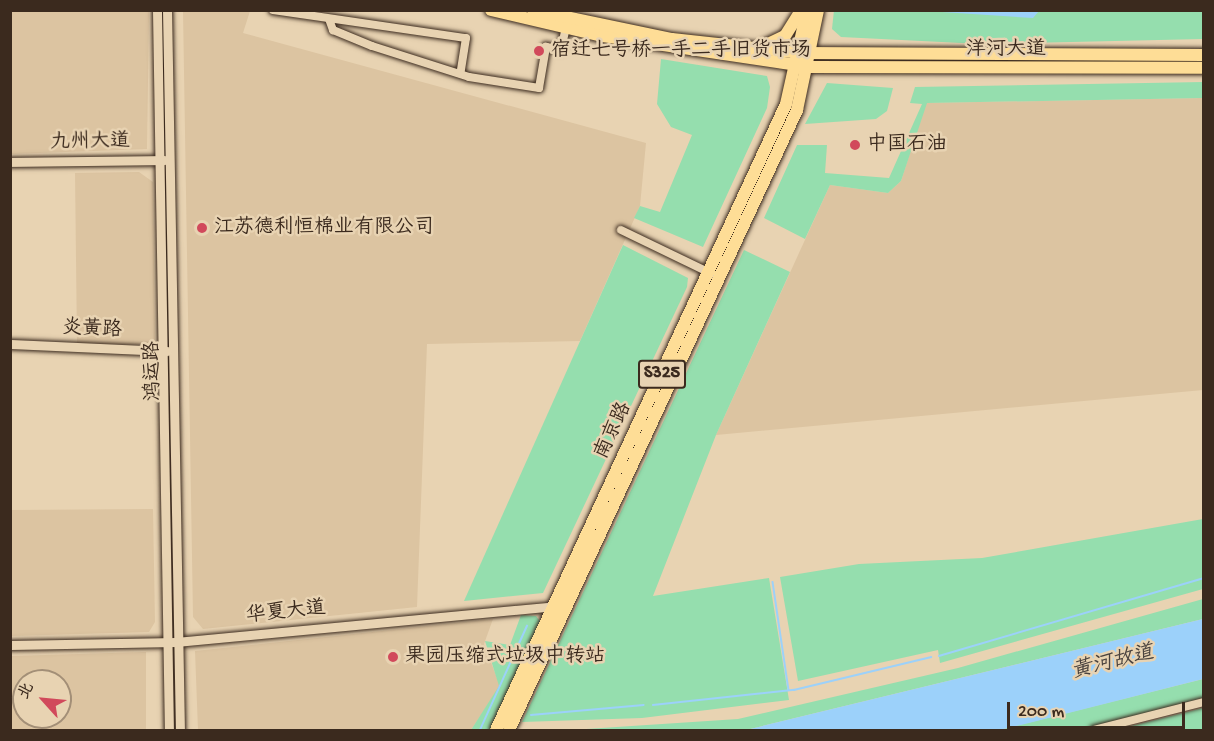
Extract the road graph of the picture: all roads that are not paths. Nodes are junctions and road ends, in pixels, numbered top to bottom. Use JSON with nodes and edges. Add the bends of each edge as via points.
{"nodes":[{"id":1,"x":157,"y":10,"type":"edge"},
{"id":2,"x":168,"y":10,"type":"edge"},
{"id":3,"x":273,"y":10,"type":"edge"},
{"id":4,"x":491,"y":10,"type":"edge"},
{"id":5,"x":532,"y":10,"type":"edge"},
{"id":6,"x":801,"y":10,"type":"edge"},
{"id":7,"x":807,"y":10,"type":"edge"},
{"id":8,"x":818,"y":10,"type":"edge"},
{"id":9,"x":329,"y":20,"type":"junction"},
{"id":10,"x":566,"y":28,"type":"junction"},
{"id":11,"x":759,"y":48,"type":"junction"},
{"id":12,"x":807,"y":53,"type":"junction"},
{"id":13,"x":1203,"y":55,"type":"edge"},
{"id":14,"x":804,"y":67,"type":"junction"},
{"id":15,"x":1203,"y":68,"type":"edge"},
{"id":16,"x":460,"y":74,"type":"junction"},
{"id":17,"x":164,"y":160,"type":"junction"},
{"id":18,"x":10,"y":162,"type":"edge"},
{"id":19,"x":621,"y":230,"type":"dead end"},
{"id":20,"x":714,"y":274,"type":"junction"},
{"id":21,"x":10,"y":344,"type":"edge"},
{"id":22,"x":166,"y":351,"type":"junction"},
{"id":23,"x":559,"y":606,"type":"junction"},
{"id":24,"x":176,"y":642,"type":"junction"},
{"id":25,"x":165,"y":643,"type":"junction"},
{"id":26,"x":10,"y":645,"type":"edge"},
{"id":27,"x":1203,"y":702,"type":"edge"},
{"id":28,"x":169,"y":730,"type":"edge"},
{"id":29,"x":180,"y":730,"type":"edge"},
{"id":30,"x":495,"y":730,"type":"edge"},
{"id":31,"x":509,"y":730,"type":"edge"},
{"id":32,"x":1094,"y":730,"type":"edge"}],
"edges":[{"from":1,"to":17,"type":"street","name":"鸿运路"},
{"from":2,"to":17,"type":"street","name":"鸿运路"},
{"from":3,"to":9,"type":"street"},
{"from":4,"to":10,"type":"main road","name":"洋河大道"},
{"from":5,"to":11,"type":"main road","name":"洋河大道","via":[[672,39]]},
{"from":6,"to":11,"type":"main road","via":[[785,36]]},
{"from":7,"to":12,"type":"main road","name":"南京路","number":"S325"},
{"from":8,"to":12,"type":"main road","name":"南京路","number":"S325"},
{"from":9,"to":16,"type":"street","via":[[333,30]]},
{"from":9,"to":16,"type":"street","via":[[465,38]]},
{"from":10,"to":14,"type":"main road","name":"洋河大道"},
{"from":10,"to":16,"type":"street","via":[[561,49],[546,48],[539,88]]},
{"from":11,"to":12,"type":"main road","name":"洋河大道"},
{"from":12,"to":13,"type":"main road","name":"洋河大道"},
{"from":12,"to":14,"type":"main road","name":"南京路","number":"S325"},
{"from":14,"to":15,"type":"main road","name":"洋河大道"},
{"from":14,"to":20,"type":"main road","name":"南京路","number":"S325"},
{"from":17,"to":18,"type":"street","name":"九州大道"},
{"from":17,"to":22,"type":"street","name":"鸿运路"},
{"from":19,"to":20,"type":"street"},
{"from":20,"to":23,"type":"main road","name":"南京路","number":"S325"},
{"from":21,"to":22,"type":"street","name":"炎黄路"},
{"from":22,"to":24,"type":"street","name":"鸿运路"},
{"from":22,"to":25,"type":"street","name":"鸿运路"},
{"from":23,"to":24,"type":"street","name":"华夏大道"},
{"from":23,"to":30,"type":"main road","name":"南京路","number":"S325"},
{"from":23,"to":31,"type":"main road","name":"南京路","number":"S325"},
{"from":24,"to":25,"type":"street","name":"华夏大道"},
{"from":24,"to":29,"type":"street","name":"鸿运路"},
{"from":25,"to":26,"type":"street","name":"华夏大道"},
{"from":25,"to":28,"type":"street","name":"鸿运路"},
{"from":27,"to":32,"type":"street"}]}
